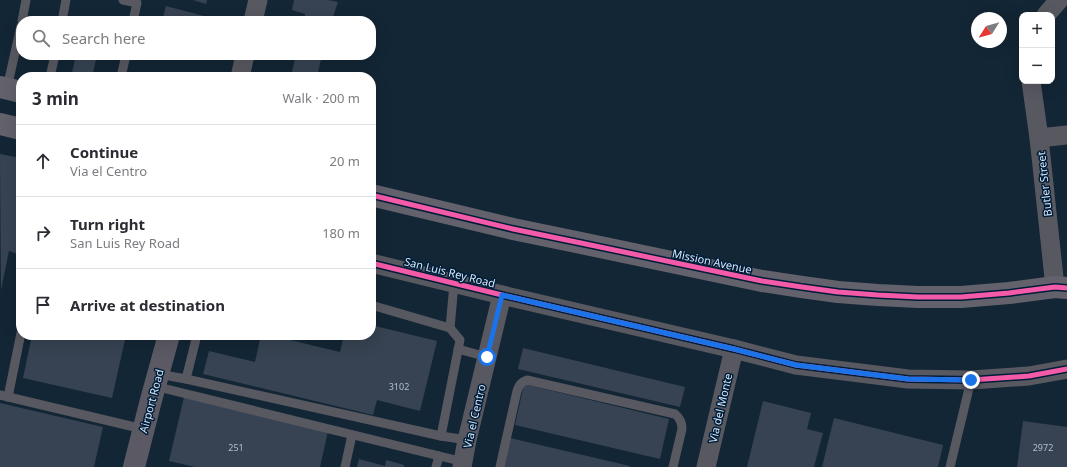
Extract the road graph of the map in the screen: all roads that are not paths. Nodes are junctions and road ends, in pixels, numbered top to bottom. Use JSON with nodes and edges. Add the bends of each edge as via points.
{"nodes":[{"id":1,"x":26,"y":0,"type":"edge"},
{"id":2,"x":66,"y":0,"type":"edge"},
{"id":3,"x":123,"y":0,"type":"edge"},
{"id":4,"x":258,"y":0,"type":"edge"},
{"id":5,"x":1059,"y":0,"type":"edge"},
{"id":6,"x":1049,"y":12,"type":"edge"},
{"id":7,"x":23,"y":16,"type":"edge"},
{"id":8,"x":63,"y":16,"type":"edge"},
{"id":9,"x":135,"y":16,"type":"edge"},
{"id":10,"x":254,"y":16,"type":"edge"},
{"id":11,"x":16,"y":48,"type":"edge"},
{"id":12,"x":54,"y":60,"type":"edge"},
{"id":13,"x":125,"y":60,"type":"edge"},
{"id":14,"x":244,"y":60,"type":"edge"},
{"id":15,"x":51,"y":72,"type":"edge"},
{"id":16,"x":122,"y":72,"type":"edge"},
{"id":17,"x":241,"y":72,"type":"edge"},
{"id":18,"x":1030,"y":84,"type":"edge"},
{"id":19,"x":7,"y":89,"type":"edge"},
{"id":20,"x":0,"y":124,"type":"edge"},
{"id":21,"x":16,"y":128,"type":"edge"},
{"id":22,"x":1067,"y":135,"type":"edge"},
{"id":23,"x":1039,"y":138,"type":"junction"},
{"id":24,"x":376,"y":196,"type":"edge"},
{"id":25,"x":376,"y":265,"type":"edge"},
{"id":26,"x":454,"y":284,"type":"junction"},
{"id":27,"x":1063,"y":285,"type":"edge"},
{"id":28,"x":502,"y":295,"type":"junction"},
{"id":29,"x":376,"y":306,"type":"edge"},
{"id":30,"x":450,"y":328,"type":"junction"},
{"id":31,"x":19,"y":340,"type":"edge"},
{"id":32,"x":168,"y":340,"type":"edge"},
{"id":33,"x":196,"y":340,"type":"edge"},
{"id":34,"x":458,"y":349,"type":"junction"},
{"id":35,"x":734,"y":349,"type":"junction"},
{"id":36,"x":487,"y":357,"type":"junction"},
{"id":37,"x":1067,"y":369,"type":"edge"},
{"id":38,"x":186,"y":379,"type":"junction"},
{"id":39,"x":156,"y":380,"type":"junction"},
{"id":40,"x":971,"y":380,"type":"junction"},
{"id":41,"x":4,"y":396,"type":"edge"},
{"id":42,"x":143,"y":429,"type":"junction"},
{"id":43,"x":352,"y":435,"type":"junction"},
{"id":44,"x":441,"y":436,"type":"junction"},
{"id":45,"x":467,"y":440,"type":"junction"},
{"id":46,"x":439,"y":456,"type":"junction"},
{"id":47,"x":463,"y":464,"type":"edge"},
{"id":48,"x":134,"y":467,"type":"edge"},
{"id":49,"x":345,"y":467,"type":"edge"},
{"id":50,"x":436,"y":467,"type":"edge"},
{"id":51,"x":500,"y":467,"type":"edge"},
{"id":52,"x":672,"y":467,"type":"edge"},
{"id":53,"x":706,"y":467,"type":"edge"},
{"id":54,"x":950,"y":467,"type":"edge"}],
"edges":[{"from":1,"to":7,"type":"lane"},
{"from":2,"to":8,"type":"lane"},
{"from":3,"to":9,"type":"lane","via":[[138,3]]},
{"from":4,"to":10,"type":"street"},
{"from":5,"to":6,"type":"street"},
{"from":11,"to":19,"type":"lane"},
{"from":12,"to":15,"type":"lane"},
{"from":13,"to":16,"type":"lane"},
{"from":14,"to":17,"type":"street"},
{"from":18,"to":23,"type":"street","name":"Butler Street"},
{"from":20,"to":21,"type":"main road"},
{"from":22,"to":23,"type":"street"},
{"from":23,"to":27,"type":"street","name":"Butler Street"},
{"from":24,"to":27,"type":"main road","name":"Mission Avenue","via":[[513,230],[762,282],[838,292],[961,297]]},
{"from":25,"to":26,"type":"street","name":"San Luis Rey Road"},
{"from":26,"to":28,"type":"street","name":"San Luis Rey Road"},
{"from":26,"to":30,"type":"lane"},
{"from":28,"to":35,"type":"street","name":"San Luis Rey Road"},
{"from":28,"to":36,"type":"street","name":"Via el Centro"},
{"from":29,"to":30,"type":"lane"},
{"from":30,"to":34,"type":"lane","via":[[460,340]]},
{"from":31,"to":41,"type":"lane"},
{"from":32,"to":39,"type":"street","name":"Airport Road"},
{"from":33,"to":38,"type":"lane"},
{"from":34,"to":36,"type":"lane"},
{"from":34,"to":44,"type":"lane"},
{"from":35,"to":40,"type":"street","name":"San Luis Rey Road","via":[[796,365],[908,379]]},
{"from":35,"to":53,"type":"street","name":"Via del Monte"},
{"from":36,"to":45,"type":"street","name":"Via el Centro"},
{"from":37,"to":40,"type":"street","name":"San Luis Rey Road","via":[[1029,376]]},
{"from":38,"to":39,"type":"lane"},
{"from":38,"to":44,"type":"lane"},
{"from":39,"to":42,"type":"street","name":"Airport Road"},
{"from":39,"to":43,"type":"lane"},
{"from":40,"to":54,"type":"lane"},
{"from":41,"to":42,"type":"lane"},
{"from":42,"to":48,"type":"street","name":"Airport Road"},
{"from":43,"to":46,"type":"lane"},
{"from":43,"to":49,"type":"lane"},
{"from":44,"to":45,"type":"lane"},
{"from":45,"to":47,"type":"street","name":"Via el Centro"},
{"from":46,"to":47,"type":"lane"},
{"from":46,"to":50,"type":"lane"},
{"from":51,"to":52,"type":"lane","via":[[516,391],[519,384],[527,380],[675,414],[680,418],[682,429]]}]}
